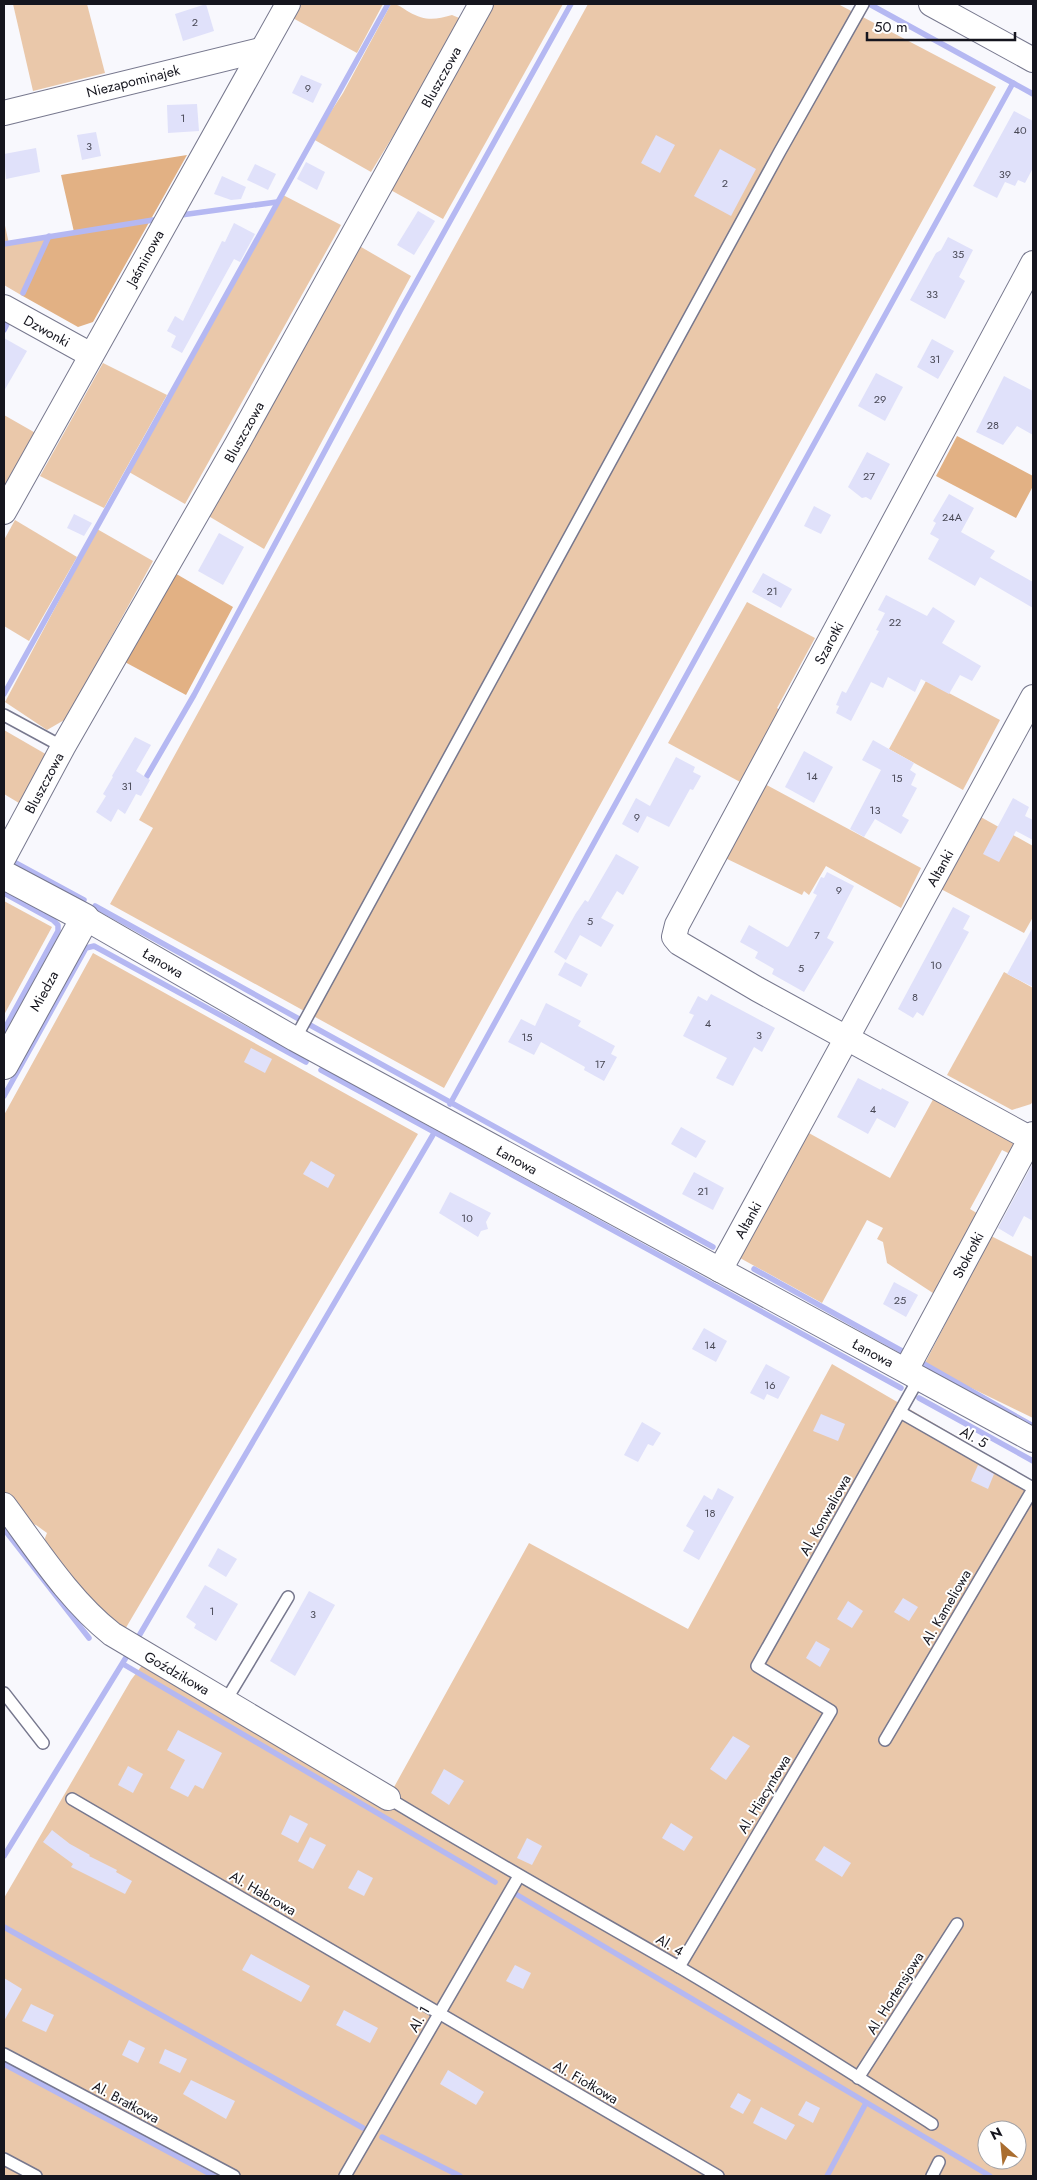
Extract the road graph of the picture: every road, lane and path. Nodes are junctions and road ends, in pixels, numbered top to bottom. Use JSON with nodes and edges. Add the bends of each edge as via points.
{"nodes":[{"id":1,"x":288,"y":4,"type":"edge"},
{"id":2,"x":481,"y":4,"type":"edge"},
{"id":3,"x":863,"y":4,"type":"edge"},
{"id":4,"x":931,"y":4,"type":"edge"},
{"id":5,"x":261,"y":50,"type":"junction"},
{"id":6,"x":1033,"y":60,"type":"edge"},
{"id":7,"x":4,"y":113,"type":"edge"},
{"id":8,"x":1033,"y":263,"type":"edge"},
{"id":9,"x":4,"y":307,"type":"edge"},
{"id":10,"x":91,"y":355,"type":"junction"},
{"id":11,"x":4,"y":512,"type":"edge"},
{"id":12,"x":1033,"y":697,"type":"edge"},
{"id":13,"x":4,"y":715,"type":"edge"},
{"id":14,"x":63,"y":747,"type":"junction"},
{"id":15,"x":4,"y":857,"type":"edge"},
{"id":16,"x":4,"y":874,"type":"edge"},
{"id":17,"x":85,"y":918,"type":"junction"},
{"id":18,"x":847,"y":1038,"type":"junction"},
{"id":19,"x":295,"y":1039,"type":"junction"},
{"id":20,"x":4,"y":1064,"type":"edge"},
{"id":21,"x":1032,"y":1138,"type":"edge"},
{"id":22,"x":720,"y":1270,"type":"junction"},
{"id":23,"x":912,"y":1374,"type":"junction"},
{"id":24,"x":900,"y":1412,"type":"junction"},
{"id":25,"x":1033,"y":1440,"type":"edge"},
{"id":26,"x":1033,"y":1488,"type":"edge"},
{"id":27,"x":4,"y":1505,"type":"edge"},
{"id":28,"x":288,"y":1597,"type":"dead end"},
{"id":29,"x":757,"y":1666,"type":"joint"},
{"id":30,"x":4,"y":1693,"type":"edge"},
{"id":31,"x":225,"y":1702,"type":"junction"},
{"id":32,"x":885,"y":1740,"type":"dead end"},
{"id":33,"x":43,"y":1742,"type":"dead end"},
{"id":34,"x":388,"y":1798,"type":"joint"},
{"id":35,"x":72,"y":1799,"type":"dead end"},
{"id":36,"x":519,"y":1876,"type":"junction"},
{"id":37,"x":957,"y":1924,"type":"dead end"},
{"id":38,"x":679,"y":1967,"type":"junction"},
{"id":39,"x":440,"y":2013,"type":"junction"},
{"id":40,"x":4,"y":2054,"type":"edge"},
{"id":41,"x":858,"y":2078,"type":"junction"},
{"id":42,"x":932,"y":2124,"type":"dead end"},
{"id":43,"x":4,"y":2159,"type":"edge"},
{"id":44,"x":939,"y":2162,"type":"dead end"},
{"id":45,"x":36,"y":2176,"type":"edge"},
{"id":46,"x":234,"y":2176,"type":"edge"},
{"id":47,"x":345,"y":2176,"type":"edge"},
{"id":48,"x":718,"y":2176,"type":"edge"},
{"id":49,"x":932,"y":2176,"type":"edge"}],
"edges":[{"from":1,"to":5,"type":"street","name":"Jaśminowa"},
{"from":2,"to":14,"type":"street","name":"Bluszczowa","via":[[237,444]]},
{"from":3,"to":19,"type":"lane"},
{"from":4,"to":6,"type":"street"},
{"from":5,"to":7,"type":"street","name":"Niezapominajek"},
{"from":5,"to":10,"type":"street","name":"Jaśminowa"},
{"from":8,"to":18,"type":"street","name":"Szarotki","via":[[677,925],[674,937],[757,989]]},
{"from":9,"to":10,"type":"street","name":"Dzwonki"},
{"from":10,"to":11,"type":"street","name":"Jaśminowa"},
{"from":12,"to":18,"type":"street","name":"Altanki"},
{"from":13,"to":14,"type":"lane"},
{"from":14,"to":15,"type":"street","name":"Bluszczowa"},
{"from":16,"to":17,"type":"street","name":"Łanowa"},
{"from":17,"to":19,"type":"street","name":"Łanowa"},
{"from":17,"to":20,"type":"street","name":"Miedza"},
{"from":18,"to":21,"type":"street","name":"Stokrotki"},
{"from":18,"to":22,"type":"street","name":"Altanki"},
{"from":19,"to":22,"type":"street","name":"Łanowa"},
{"from":21,"to":23,"type":"street","name":"Stokrotki"},
{"from":22,"to":23,"type":"street","name":"Łanowa"},
{"from":23,"to":24,"type":"lane","name":"Al. Konwaliowa"},
{"from":23,"to":25,"type":"street","name":"Łanowa"},
{"from":24,"to":26,"type":"lane","name":"Al. 5"},
{"from":24,"to":29,"type":"lane","name":"Al. Konwaliowa"},
{"from":26,"to":32,"type":"lane","name":"Al. Kameliowa"},
{"from":27,"to":31,"type":"street","name":"Goździkowa","via":[[92,1618],[124,1642]]},
{"from":28,"to":31,"type":"lane"},
{"from":29,"to":38,"type":"lane","name":"Al. Hiacyntowa","via":[[831,1711]]},
{"from":30,"to":33,"type":"lane"},
{"from":31,"to":34,"type":"street","name":"Goździkowa"},
{"from":34,"to":36,"type":"lane","name":"Al. 4"},
{"from":35,"to":39,"type":"lane","name":"Al. Habrowa"},
{"from":36,"to":38,"type":"lane","name":"Al. 4"},
{"from":36,"to":39,"type":"lane","name":"Al. 1"},
{"from":37,"to":41,"type":"lane","name":"Al. Hortensjowa"},
{"from":38,"to":41,"type":"lane","name":"Al. 4"},
{"from":39,"to":47,"type":"lane","name":"Al. 1"},
{"from":39,"to":48,"type":"lane","name":"Al. Fiołkowa"},
{"from":40,"to":46,"type":"lane","name":"Al. Bratkowa"},
{"from":41,"to":42,"type":"lane","name":"Al. 4"},
{"from":43,"to":45,"type":"lane"},
{"from":44,"to":49,"type":"lane"}]}
